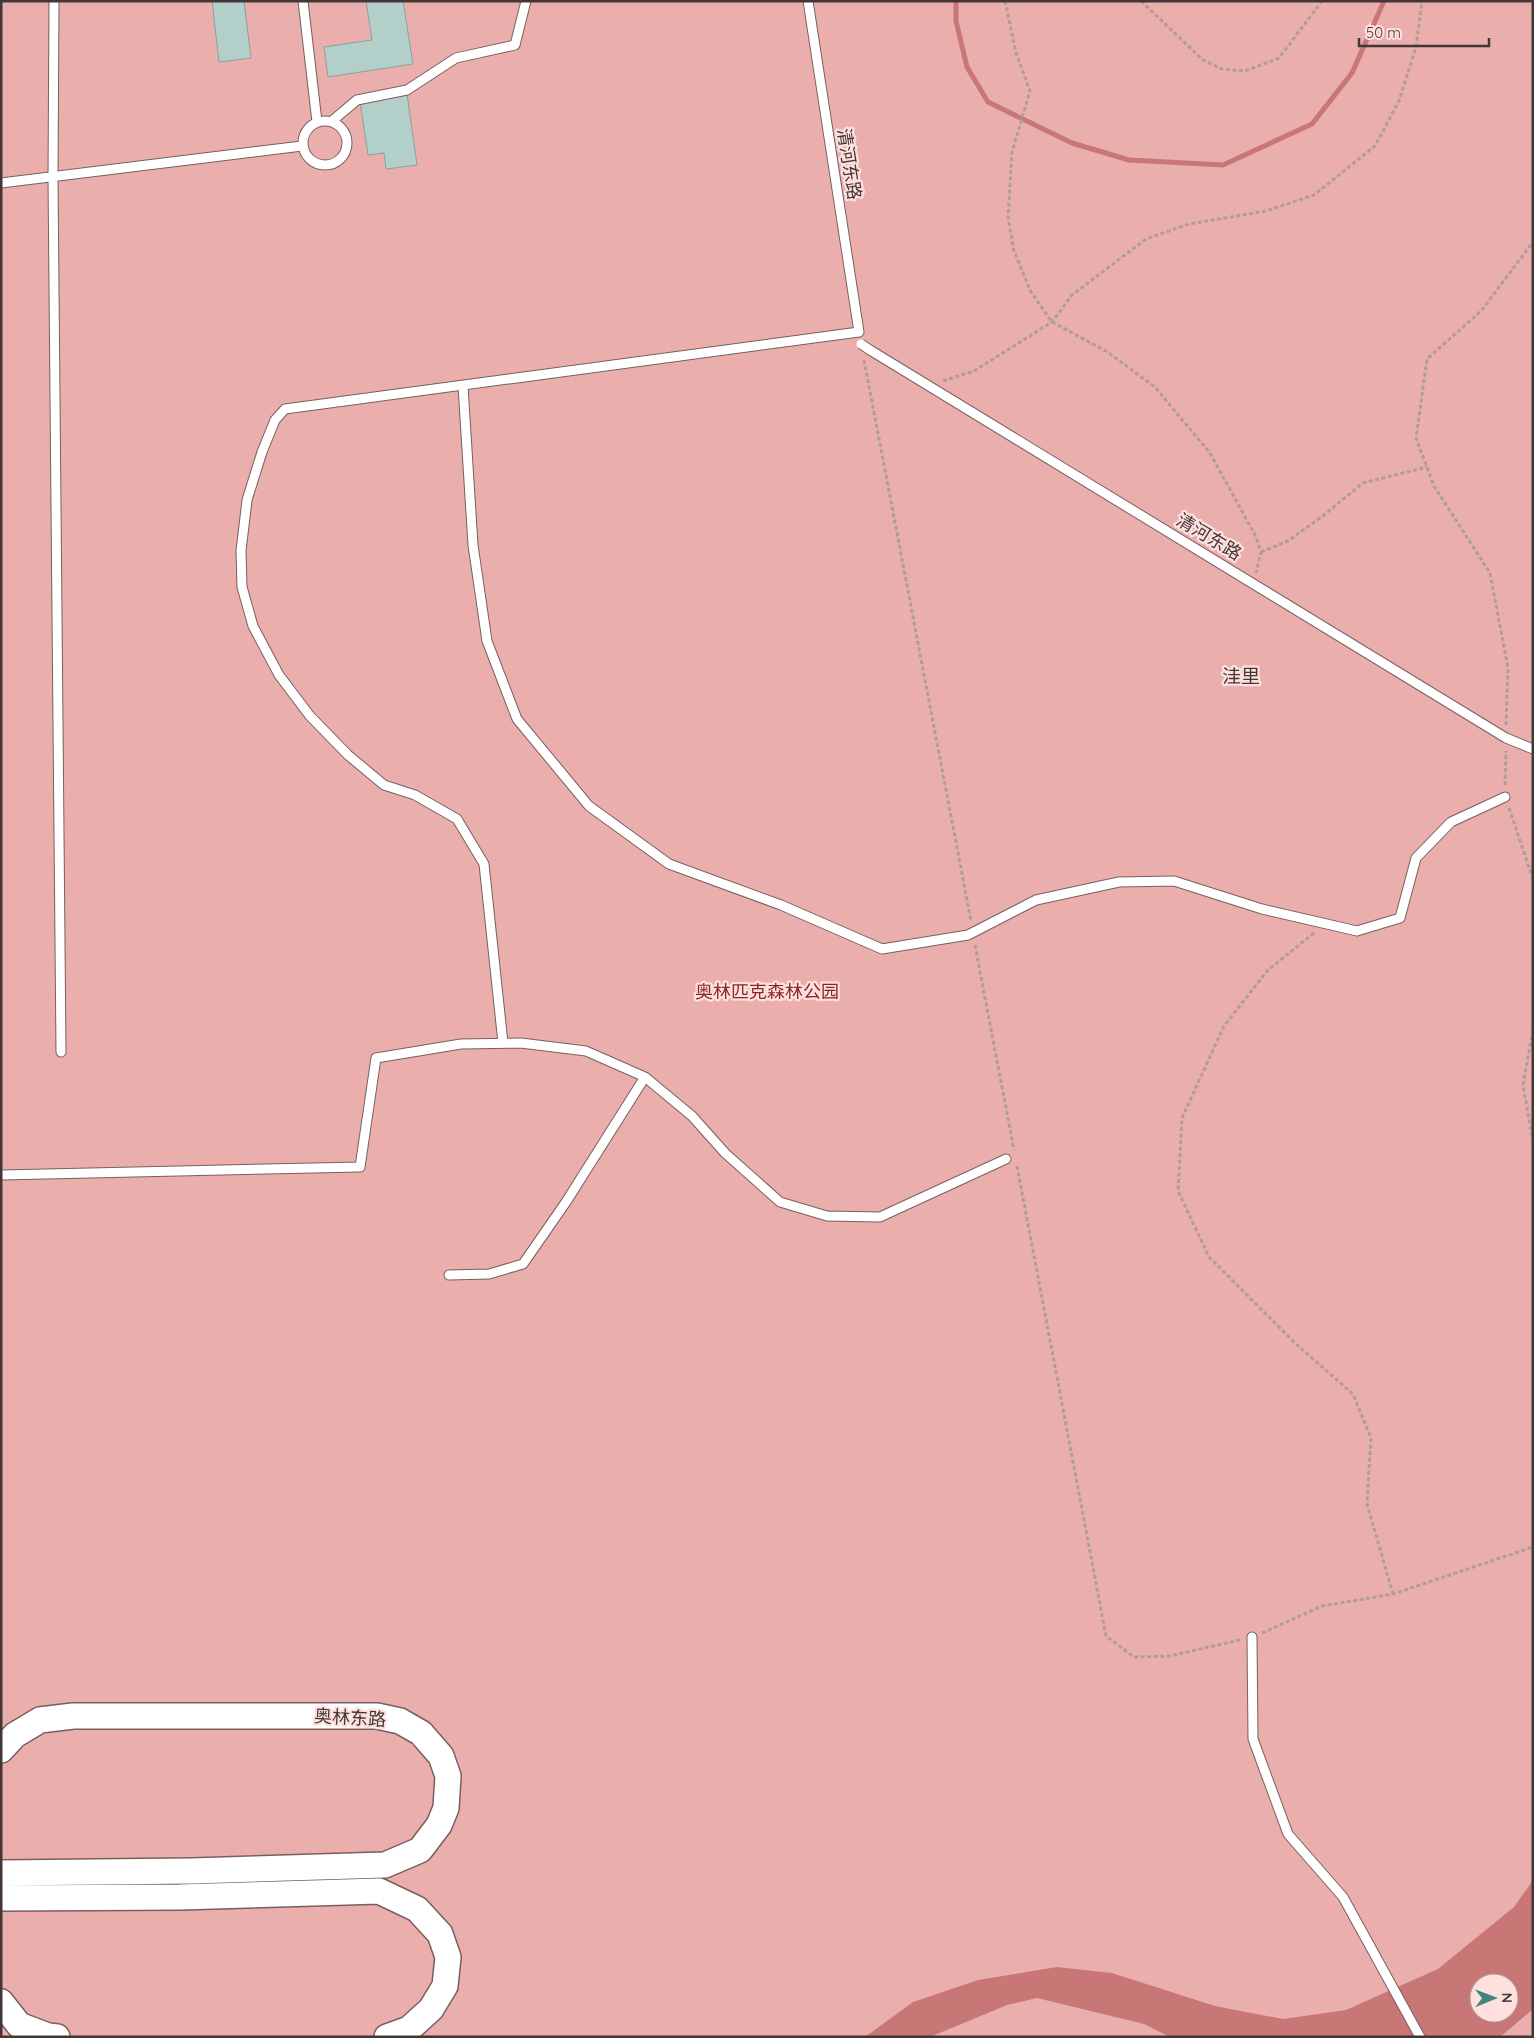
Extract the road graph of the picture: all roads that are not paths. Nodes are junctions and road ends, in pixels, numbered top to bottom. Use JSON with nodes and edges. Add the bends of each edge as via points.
{"nodes":[{"id":1,"x":54,"y":1,"type":"edge"},
{"id":2,"x":303,"y":1,"type":"edge"},
{"id":3,"x":526,"y":1,"type":"edge"},
{"id":4,"x":808,"y":1,"type":"edge"},
{"id":5,"x":317,"y":122,"type":"junction"},
{"id":6,"x":332,"y":122,"type":"junction"},
{"id":7,"x":302,"y":146,"type":"junction"},
{"id":8,"x":53,"y":178,"type":"junction"},
{"id":9,"x":1,"y":183,"type":"edge"},
{"id":10,"x":861,"y":344,"type":"dead end"},
{"id":11,"x":463,"y":386,"type":"junction"},
{"id":12,"x":1533,"y":749,"type":"edge"},
{"id":13,"x":1505,"y":797,"type":"road end"},
{"id":14,"x":502,"y":1043,"type":"junction"},
{"id":15,"x":61,"y":1052,"type":"dead end"},
{"id":16,"x":645,"y":1077,"type":"junction"},
{"id":17,"x":1006,"y":1160,"type":"dead end"},
{"id":18,"x":1,"y":1175,"type":"edge"},
{"id":19,"x":449,"y":1275,"type":"dead end"},
{"id":20,"x":1252,"y":1637,"type":"road end"},
{"id":21,"x":1,"y":1750,"type":"edge"},
{"id":22,"x":1,"y":1873,"type":"edge"},
{"id":23,"x":1,"y":1898,"type":"edge"},
{"id":24,"x":1,"y":2002,"type":"edge"},
{"id":25,"x":57,"y":2037,"type":"edge"},
{"id":26,"x":387,"y":2037,"type":"edge"},
{"id":27,"x":1420,"y":2037,"type":"edge"}],
"edges":[{"from":1,"to":8,"type":"lane"},
{"from":2,"to":5,"type":"lane"},
{"from":3,"to":6,"type":"lane","via":[[515,45],[456,58],[407,90],[357,100]]},
{"from":4,"to":11,"type":"lane","name":"清河东路","via":[[859,332]]},
{"from":5,"to":6,"type":"lane"},
{"from":5,"to":7,"type":"lane","via":[[305,132]]},
{"from":6,"to":7,"type":"lane","via":[[343,130],[347,144],[346,151],[336,162],[329,165],[315,163]]},
{"from":7,"to":8,"type":"lane"},
{"from":8,"to":9,"type":"lane"},
{"from":8,"to":15,"type":"lane"},
{"from":10,"to":12,"type":"lane","name":"清河东路","bridge":true,"via":[[1506,738]]},
{"from":11,"to":13,"type":"lane","via":[[473,545],[487,640],[516,719],[590,806],[669,864],[781,905],[882,948],[968,936],[1036,900],[1119,882],[1174,881],[1262,908],[1357,931],[1400,918],[1416,858],[1450,822]]},
{"from":11,"to":14,"type":"lane","via":[[285,409],[275,420],[247,500],[241,551],[242,587],[253,626],[279,675],[310,716],[348,755],[384,785],[415,795],[457,819],[484,864]]},
{"from":14,"to":16,"type":"lane","via":[[586,1051]]},
{"from":14,"to":18,"type":"lane","via":[[462,1044],[376,1058],[360,1167]]},
{"from":16,"to":17,"type":"lane","via":[[692,1116],[725,1153],[780,1202],[827,1216],[880,1218]]},
{"from":16,"to":19,"type":"lane","via":[[523,1264],[489,1274]]},
{"from":20,"to":27,"type":"lane","via":[[1253,1739],[1288,1834],[1343,1897]]},
{"from":21,"to":22,"type":"main road","name":"奥林东路","via":[[15,1735],[40,1720],[73,1716],[377,1716],[400,1721],[421,1733],[441,1756],[448,1776],[446,1808],[439,1825],[420,1850],[385,1865]]},
{"from":23,"to":26,"type":"main road","via":[[379,1891],[417,1909],[440,1934],[448,1957],[445,1986],[431,2009],[409,2030]]},
{"from":24,"to":25,"type":"main road","via":[[19,2025]]}]}
